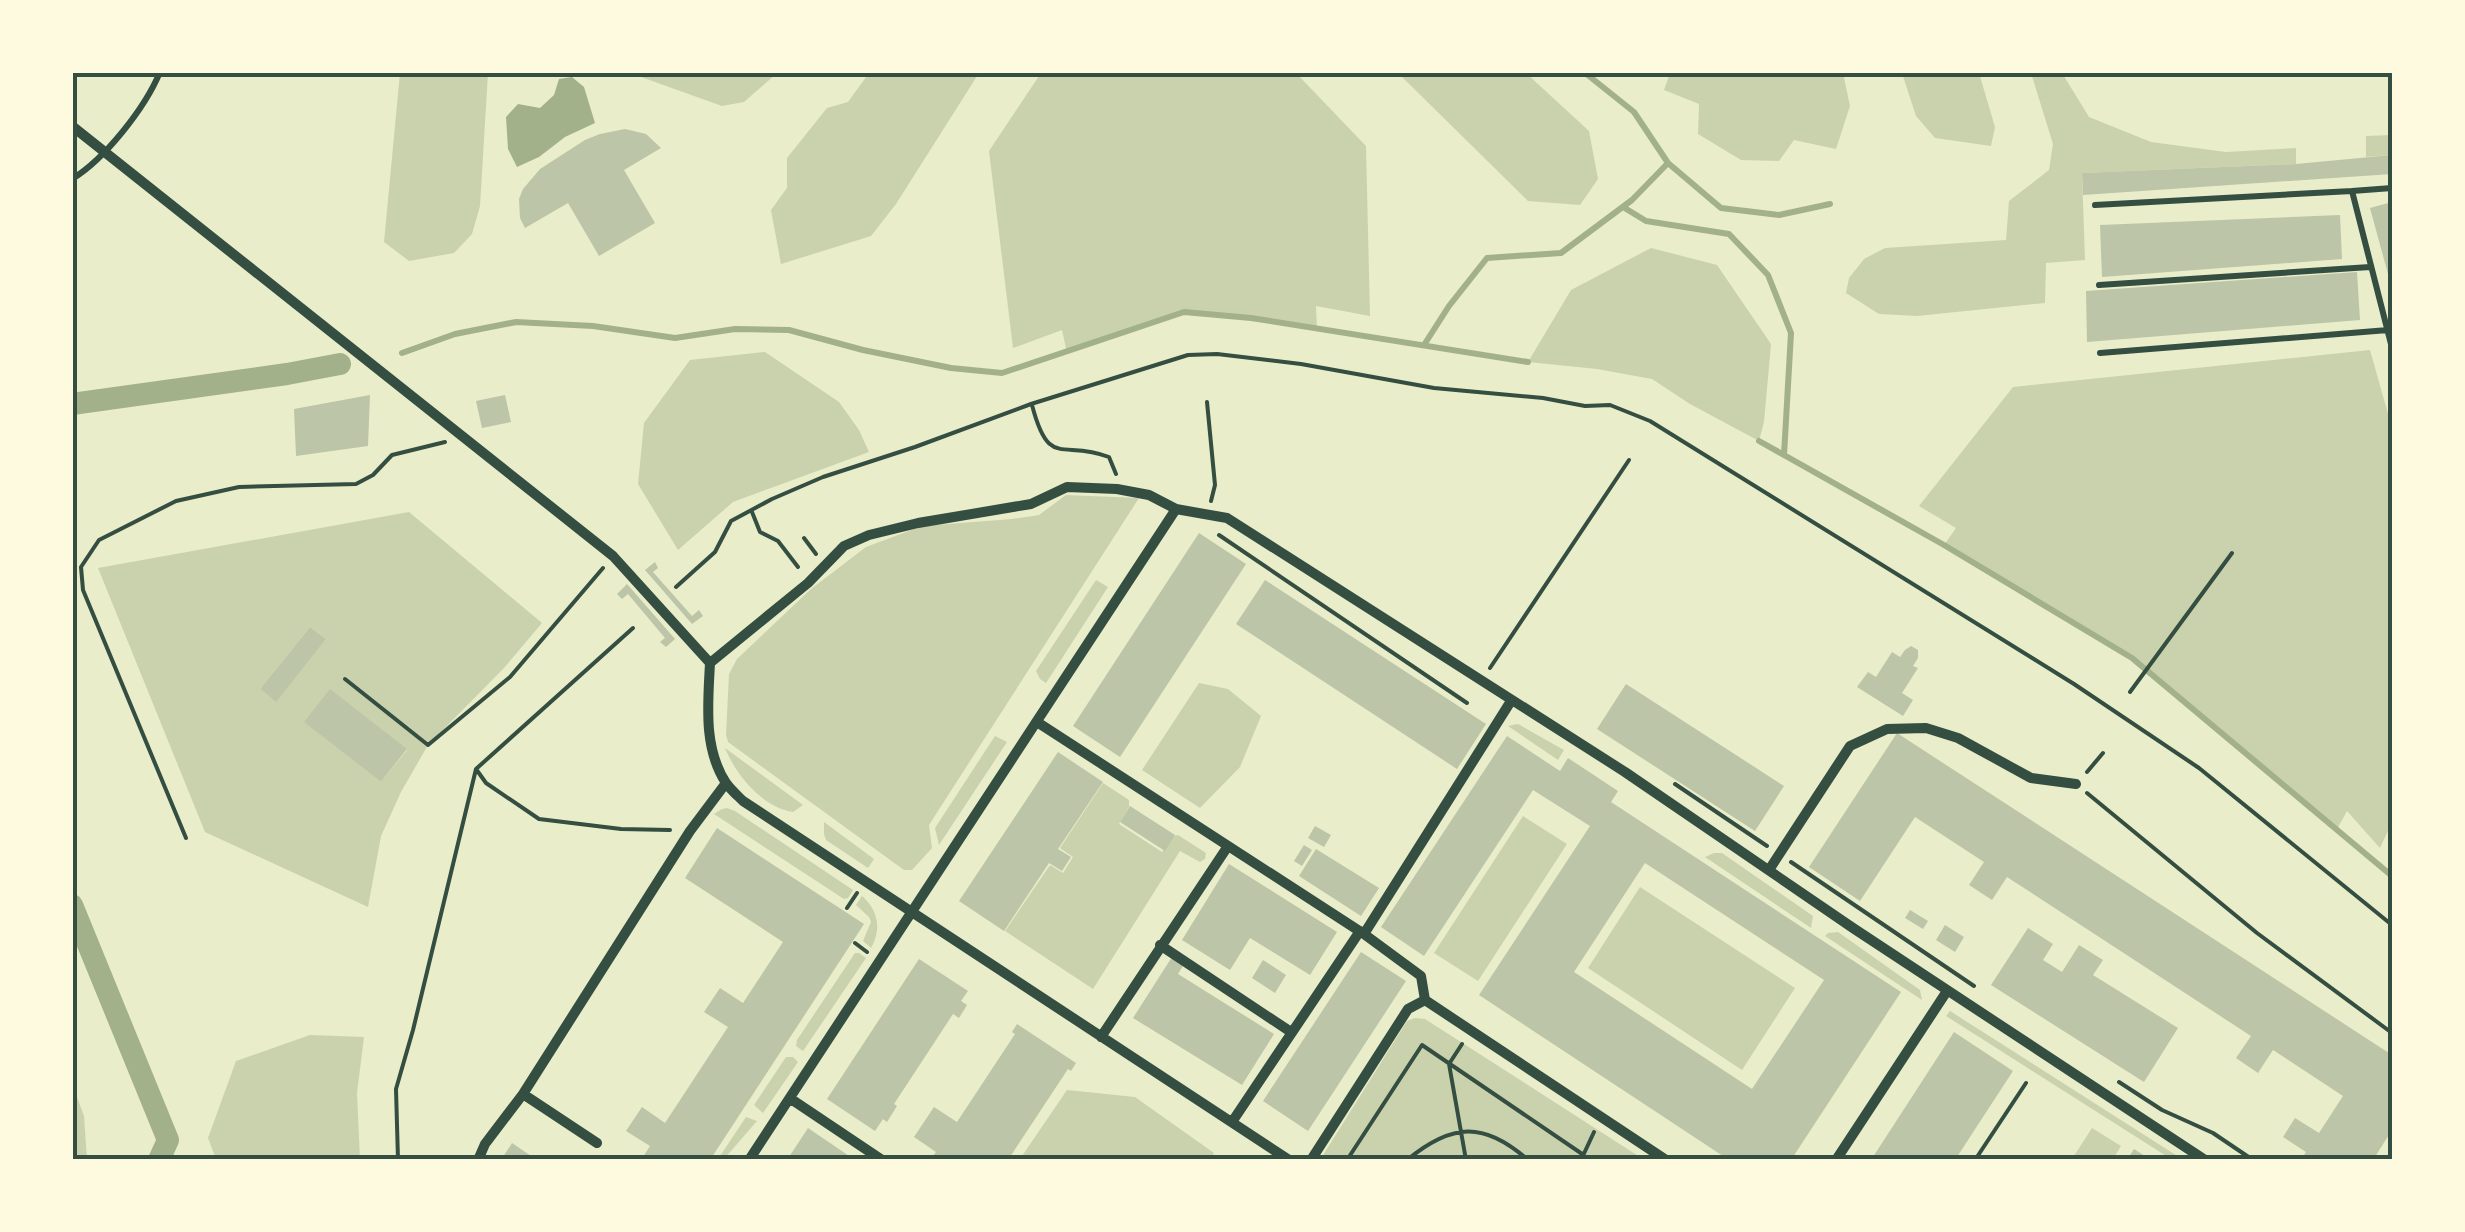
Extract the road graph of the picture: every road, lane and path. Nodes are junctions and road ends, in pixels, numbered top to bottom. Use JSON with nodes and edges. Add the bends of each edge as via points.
{"nodes":[{"id":1,"x":160,"y":72,"type":"edge"},
{"id":2,"x":72,"y":126,"type":"edge"},
{"id":3,"x":104,"y":151,"type":"junction"},
{"id":4,"x":72,"y":179,"type":"edge"},
{"id":5,"x":2392,"y":188,"type":"edge"},
{"id":6,"x":2352,"y":191,"type":"junction"},
{"id":7,"x":2095,"y":205,"type":"dead end"},
{"id":8,"x":2370,"y":266,"type":"junction"},
{"id":9,"x":2100,"y":285,"type":"dead end"},
{"id":10,"x":2388,"y":330,"type":"junction"},
{"id":11,"x":2392,"y":348,"type":"edge"},
{"id":12,"x":2100,"y":353,"type":"dead end"},
{"id":13,"x":1207,"y":402,"type":"dead end"},
{"id":14,"x":1032,"y":404,"type":"junction"},
{"id":15,"x":464,"y":437,"type":"junction"},
{"id":16,"x":1629,"y":460,"type":"dead end"},
{"id":17,"x":1116,"y":489,"type":"junction"},
{"id":18,"x":1176,"y":510,"type":"junction"},
{"id":19,"x":752,"y":512,"type":"junction"},
{"id":20,"x":1209,"y":514,"type":"junction"},
{"id":21,"x":1212,"y":530,"type":"dead end"},
{"id":22,"x":2232,"y":553,"type":"dead end"},
{"id":23,"x":613,"y":556,"type":"junction"},
{"id":24,"x":793,"y":558,"type":"dead end"},
{"id":25,"x":676,"y":588,"type":"dead end"},
{"id":26,"x":633,"y":628,"type":"dead end"},
{"id":27,"x":710,"y":663,"type":"junction"},
{"id":28,"x":345,"y":679,"type":"dead end"},
{"id":29,"x":1481,"y":682,"type":"junction"},
{"id":30,"x":2130,"y":692,"type":"dead end"},
{"id":31,"x":1511,"y":701,"type":"junction"},
{"id":32,"x":1468,"y":703,"type":"dead end"},
{"id":33,"x":1037,"y":722,"type":"junction"},
{"id":34,"x":2103,"y":753,"type":"dead end"},
{"id":35,"x":476,"y":769,"type":"junction"},
{"id":36,"x":1671,"y":782,"type":"dead end"},
{"id":37,"x":726,"y":783,"type":"junction"},
{"id":38,"x":2076,"y":784,"type":"junction"},
{"id":39,"x":690,"y":831,"type":"junction"},
{"id":40,"x":186,"y":838,"type":"dead end"},
{"id":41,"x":1228,"y":846,"type":"junction"},
{"id":42,"x":1779,"y":854,"type":"junction"},
{"id":43,"x":1769,"y":870,"type":"junction"},
{"id":44,"x":857,"y":892,"type":"dead end"},
{"id":45,"x":848,"y":908,"type":"dead end"},
{"id":46,"x":913,"y":913,"type":"junction"},
{"id":47,"x":2392,"y":925,"type":"edge"},
{"id":48,"x":1362,"y":933,"type":"junction"},
{"id":49,"x":855,"y":943,"type":"dead end"},
{"id":50,"x":1160,"y":945,"type":"junction"},
{"id":51,"x":868,"y":952,"type":"dead end"},
{"id":52,"x":1976,"y":988,"type":"dead end"},
{"id":53,"x":1948,"y":991,"type":"junction"},
{"id":54,"x":1425,"y":1000,"type":"junction"},
{"id":55,"x":1469,"y":1030,"type":"junction"},
{"id":56,"x":1292,"y":1032,"type":"junction"},
{"id":57,"x":2392,"y":1033,"type":"edge"},
{"id":58,"x":1102,"y":1037,"type":"junction"},
{"id":59,"x":1449,"y":1064,"type":"junction"},
{"id":60,"x":2119,"y":1082,"type":"dead end"},
{"id":61,"x":2026,"y":1083,"type":"dead end"},
{"id":62,"x":522,"y":1094,"type":"junction"},
{"id":63,"x":791,"y":1099,"type":"junction"},
{"id":64,"x":1602,"y":1116,"type":"junction"},
{"id":65,"x":1232,"y":1122,"type":"junction"},
{"id":66,"x":1460,"y":1131,"type":"junction"},
{"id":67,"x":596,"y":1143,"type":"dead end"},
{"id":68,"x":1582,"y":1157,"type":"edge"},
{"id":69,"x":398,"y":1160,"type":"edge"},
{"id":70,"x":478,"y":1160,"type":"edge"},
{"id":71,"x":749,"y":1160,"type":"edge"},
{"id":72,"x":882,"y":1160,"type":"edge"},
{"id":73,"x":1289,"y":1160,"type":"edge"},
{"id":74,"x":1311,"y":1160,"type":"edge"},
{"id":75,"x":1347,"y":1160,"type":"edge"},
{"id":76,"x":1407,"y":1160,"type":"edge"},
{"id":77,"x":1466,"y":1160,"type":"edge"},
{"id":78,"x":1528,"y":1160,"type":"edge"},
{"id":79,"x":1591,"y":1160,"type":"edge"},
{"id":80,"x":1666,"y":1160,"type":"edge"},
{"id":81,"x":1836,"y":1160,"type":"edge"},
{"id":82,"x":1975,"y":1160,"type":"edge"},
{"id":83,"x":2204,"y":1160,"type":"edge"},
{"id":84,"x":2253,"y":1160,"type":"edge"}],
"edges":[{"from":1,"to":3,"type":"lane"},
{"from":2,"to":3,"type":"street"},
{"from":3,"to":4,"type":"lane"},
{"from":3,"to":15,"type":"street"},
{"from":5,"to":6,"type":"lane"},
{"from":6,"to":7,"type":"lane"},
{"from":6,"to":8,"type":"lane"},
{"from":8,"to":9,"type":"lane"},
{"from":8,"to":10,"type":"lane"},
{"from":10,"to":11,"type":"lane"},
{"from":10,"to":12,"type":"lane"},
{"from":13,"to":20,"type":"path","via":[[1214,485]]},
{"from":14,"to":17,"type":"path","via":[[1048,444],[1109,456]]},
{"from":14,"to":19,"type":"path","via":[[823,477]]},
{"from":14,"to":47,"type":"path","via":[[1188,355],[1216,354],[1434,388],[1610,404],[1650,421],[2074,684],[2199,768]]},
{"from":15,"to":23,"type":"street"},
{"from":15,"to":40,"type":"path","via":[[392,455],[356,484],[239,488],[176,501],[99,540],[81,568],[84,590]]},
{"from":16,"to":29,"type":"path"},
{"from":17,"to":18,"type":"street","via":[[1149,495]]},
{"from":17,"to":27,"type":"street","via":[[1067,487],[1031,504],[869,535],[844,546]]},
{"from":18,"to":20,"type":"street"},
{"from":18,"to":33,"type":"street"},
{"from":19,"to":24,"type":"path","via":[[760,532]]},
{"from":19,"to":25,"type":"path","via":[[731,521],[715,552]]},
{"from":20,"to":29,"type":"street","via":[[1227,518]]},
{"from":21,"to":32,"type":"path"},
{"from":22,"to":30,"type":"path"},
{"from":23,"to":27,"type":"street"},
{"from":23,"to":28,"type":"path","via":[[510,677],[428,745]]},
{"from":26,"to":35,"type":"path"},
{"from":27,"to":37,"type":"street","via":[[708,731]]},
{"from":29,"to":31,"type":"street"},
{"from":31,"to":43,"type":"street"},
{"from":31,"to":48,"type":"street"},
{"from":33,"to":41,"type":"street"},
{"from":33,"to":46,"type":"street"},
{"from":34,"to":38,"type":"path"},
{"from":35,"to":39,"type":"path","via":[[539,819]]},
{"from":35,"to":69,"type":"path","via":[[396,1089]]},
{"from":36,"to":42,"type":"path"},
{"from":37,"to":39,"type":"street"},
{"from":37,"to":46,"type":"street","via":[[743,801]]},
{"from":38,"to":42,"type":"street","via":[[2031,778],[1926,728],[1886,729],[1850,746]]},
{"from":38,"to":57,"type":"path","via":[[2257,933]]},
{"from":39,"to":62,"type":"street"},
{"from":41,"to":48,"type":"street"},
{"from":41,"to":50,"type":"street"},
{"from":42,"to":43,"type":"street"},
{"from":42,"to":52,"type":"path"},
{"from":43,"to":53,"type":"street"},
{"from":44,"to":45,"type":"path"},
{"from":46,"to":58,"type":"street"},
{"from":46,"to":63,"type":"street"},
{"from":48,"to":54,"type":"street","via":[[1421,976]]},
{"from":48,"to":56,"type":"street"},
{"from":49,"to":51,"type":"path"},
{"from":50,"to":56,"type":"street"},
{"from":50,"to":58,"type":"street"},
{"from":53,"to":81,"type":"street"},
{"from":53,"to":83,"type":"street"},
{"from":54,"to":55,"type":"street"},
{"from":54,"to":74,"type":"street","via":[[1408,1009]]},
{"from":55,"to":59,"type":"path"},
{"from":55,"to":64,"type":"street"},
{"from":56,"to":65,"type":"street"},
{"from":58,"to":65,"type":"street"},
{"from":59,"to":66,"type":"path"},
{"from":59,"to":68,"type":"path"},
{"from":59,"to":75,"type":"path","via":[[1422,1045]]},
{"from":60,"to":84,"type":"path"},
{"from":61,"to":82,"type":"path"},
{"from":62,"to":67,"type":"street"},
{"from":62,"to":70,"type":"street"},
{"from":63,"to":71,"type":"street"},
{"from":63,"to":72,"type":"street"},
{"from":64,"to":68,"type":"path"},
{"from":64,"to":80,"type":"street"},
{"from":65,"to":73,"type":"street"},
{"from":66,"to":76,"type":"path"},
{"from":66,"to":77,"type":"path"},
{"from":66,"to":78,"type":"path","via":[[1485,1132]]},
{"from":68,"to":79,"type":"path"}]}
